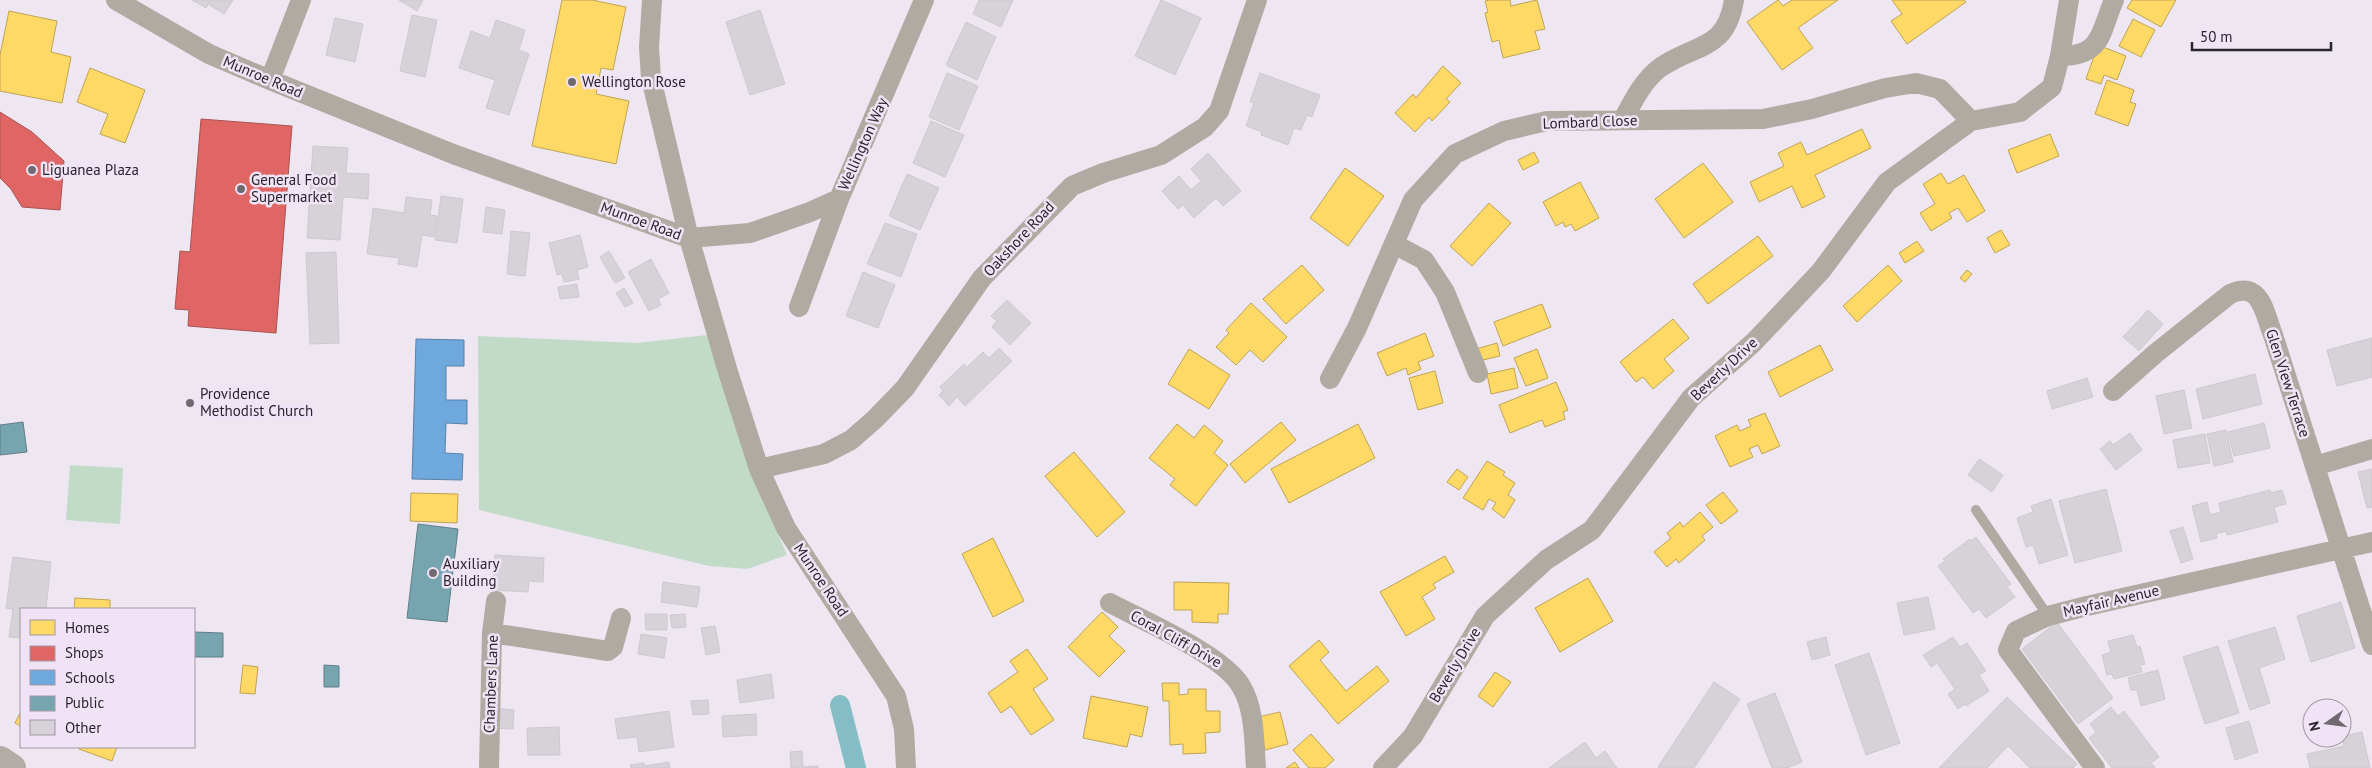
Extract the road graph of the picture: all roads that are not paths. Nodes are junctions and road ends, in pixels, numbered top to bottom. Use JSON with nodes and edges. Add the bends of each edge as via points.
{"nodes":[{"id":1,"x":116,"y":0,"type":"edge"},
{"id":2,"x":301,"y":0,"type":"edge"},
{"id":3,"x":652,"y":0,"type":"edge"},
{"id":4,"x":924,"y":0,"type":"edge"},
{"id":5,"x":1257,"y":0,"type":"edge"},
{"id":6,"x":1734,"y":0,"type":"edge"},
{"id":7,"x":2069,"y":0,"type":"edge"},
{"id":8,"x":2114,"y":0,"type":"edge"},
{"id":9,"x":2060,"y":56,"type":"junction"},
{"id":10,"x":270,"y":80,"type":"junction"},
{"id":11,"x":1623,"y":120,"type":"junction"},
{"id":12,"x":1971,"y":121,"type":"junction"},
{"id":13,"x":839,"y":199,"type":"junction"},
{"id":14,"x":689,"y":238,"type":"junction"},
{"id":15,"x":1394,"y":244,"type":"junction"},
{"id":16,"x":799,"y":307,"type":"dead end"},
{"id":17,"x":1478,"y":373,"type":"dead end"},
{"id":18,"x":1330,"y":379,"type":"dead end"},
{"id":19,"x":2113,"y":391,"type":"dead end"},
{"id":20,"x":2372,"y":449,"type":"edge"},
{"id":21,"x":2315,"y":466,"type":"junction"},
{"id":22,"x":759,"y":469,"type":"junction"},
{"id":23,"x":1976,"y":510,"type":"dead end"},
{"id":24,"x":2372,"y":542,"type":"edge"},
{"id":25,"x":2342,"y":550,"type":"junction"},
{"id":26,"x":496,"y":601,"type":"dead end"},
{"id":27,"x":1110,"y":603,"type":"dead end"},
{"id":28,"x":2048,"y":616,"type":"junction"},
{"id":29,"x":621,"y":618,"type":"dead end"},
{"id":30,"x":492,"y":633,"type":"junction"},
{"id":31,"x":2372,"y":645,"type":"edge"},
{"id":32,"x":0,"y":760,"type":"edge"},
{"id":33,"x":12,"y":768,"type":"edge"},
{"id":34,"x":489,"y":768,"type":"edge"},
{"id":35,"x":906,"y":768,"type":"edge"},
{"id":36,"x":1256,"y":768,"type":"edge"},
{"id":37,"x":1383,"y":768,"type":"edge"},
{"id":38,"x":2095,"y":768,"type":"edge"}],
"edges":[{"from":1,"to":10,"type":"street","name":"Munroe Road","via":[[209,54]]},
{"from":2,"to":10,"type":"street"},
{"from":3,"to":14,"type":"street","via":[[651,78]]},
{"from":4,"to":13,"type":"street","name":"Wellington Way"},
{"from":5,"to":22,"type":"street","name":"Oakshore Road","via":[[1219,111],[1205,127],[1161,155],[1072,186],[982,278],[905,388],[875,419],[851,440],[824,454]]},
{"from":6,"to":11,"type":"street","via":[[1728,26],[1711,42],[1661,67],[1640,89]]},
{"from":7,"to":9,"type":"street","name":"Beverly Drive"},
{"from":8,"to":9,"type":"street","via":[[2102,34],[2088,52]]},
{"from":9,"to":12,"type":"street","name":"Beverly Drive","via":[[2052,87],[2020,112]]},
{"from":10,"to":14,"type":"street","name":"Munroe Road","via":[[453,154]]},
{"from":11,"to":12,"type":"street","name":"Lombard Close","via":[[1763,119],[1916,83],[1940,89]]},
{"from":11,"to":15,"type":"street","name":"Lombard Close","via":[[1547,121],[1504,131],[1455,154],[1413,200]]},
{"from":12,"to":37,"type":"street","name":"Beverly Drive","via":[[1887,182],[1821,271],[1754,342],[1691,398],[1592,530],[1546,560],[1485,616],[1413,736]]},
{"from":13,"to":14,"type":"street","name":"Wellington Way","via":[[750,233]]},
{"from":13,"to":16,"type":"street"},
{"from":14,"to":22,"type":"street","name":"Munroe Road"},
{"from":15,"to":17,"type":"street","via":[[1424,260],[1445,292]]},
{"from":15,"to":18,"type":"street","name":"Lombard Close","via":[[1357,328]]},
{"from":19,"to":21,"type":"street","name":"Glen View Terrace","via":[[2230,294],[2249,290],[2257,295],[2273,334]]},
{"from":20,"to":21,"type":"street"},
{"from":21,"to":25,"type":"street","name":"Glen View Terrace"},
{"from":22,"to":35,"type":"street","name":"Munroe Road","via":[[786,528],[896,696],[904,729]]},
{"from":23,"to":28,"type":"lane"},
{"from":24,"to":25,"type":"street","name":"Mayfair Avenue"},
{"from":25,"to":28,"type":"street","name":"Mayfair Avenue"},
{"from":25,"to":31,"type":"street","name":"Glen View Terrace"},
{"from":26,"to":30,"type":"street","name":"Chambers Lane"},
{"from":27,"to":36,"type":"street","name":"Coral Cliff Drive","via":[[1227,667],[1242,686],[1251,715]]},
{"from":28,"to":38,"type":"street","name":"Mayfair Avenue","via":[[2016,631],[2008,650]]},
{"from":29,"to":30,"type":"street","via":[[613,647],[608,651]]},
{"from":30,"to":34,"type":"street","name":"Chambers Lane"},
{"from":32,"to":33,"type":"main road"}]}
